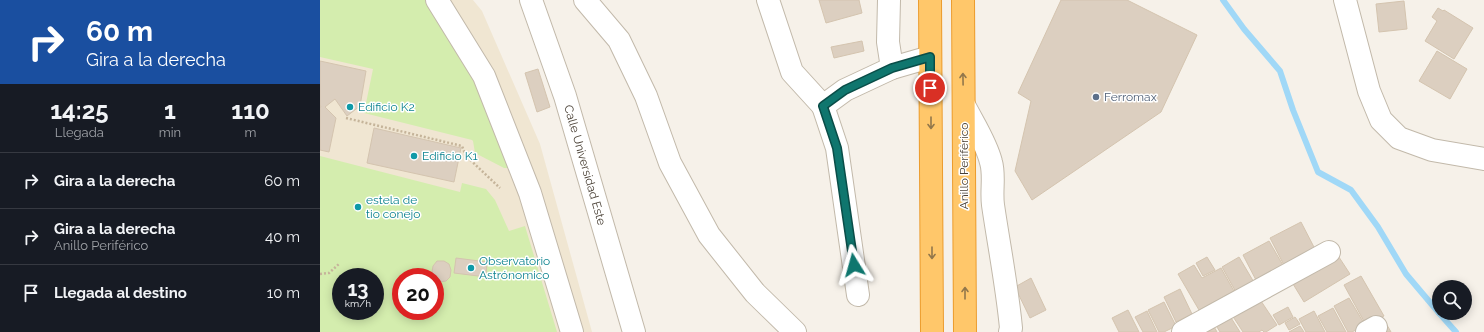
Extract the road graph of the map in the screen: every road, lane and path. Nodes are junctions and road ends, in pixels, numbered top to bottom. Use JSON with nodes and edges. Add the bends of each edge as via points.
{"nodes":[{"id":1,"x":437,"y":0,"type":"edge"},
{"id":2,"x":531,"y":0,"type":"edge"},
{"id":3,"x":585,"y":0,"type":"edge"},
{"id":4,"x":768,"y":0,"type":"edge"},
{"id":5,"x":889,"y":0,"type":"edge"},
{"id":6,"x":930,"y":0,"type":"edge"},
{"id":7,"x":963,"y":0,"type":"edge"},
{"id":8,"x":1345,"y":0,"type":"edge"},
{"id":9,"x":930,"y":57,"type":"junction"},
{"id":10,"x":892,"y":68,"type":"junction"},
{"id":11,"x":964,"y":105,"type":"junction"},
{"id":12,"x":823,"y":106,"type":"junction"},
{"id":13,"x":346,"y":118,"type":"dead end"},
{"id":14,"x":1484,"y":159,"type":"edge"},
{"id":15,"x":500,"y":188,"type":"dead end"},
{"id":16,"x":1329,"y":252,"type":"dead end"},
{"id":17,"x":339,"y":264,"type":"dead end"},
{"id":18,"x":320,"y":274,"type":"edge"},
{"id":19,"x":858,"y":295,"type":"dead end"},
{"id":20,"x":572,"y":332,"type":"edge"},
{"id":21,"x":634,"y":332,"type":"edge"},
{"id":22,"x":795,"y":332,"type":"edge"},
{"id":23,"x":932,"y":332,"type":"edge"},
{"id":24,"x":966,"y":332,"type":"edge"},
{"id":25,"x":1010,"y":332,"type":"edge"},
{"id":26,"x":1183,"y":332,"type":"edge"}],
"edges":[{"from":1,"to":20,"type":"street","via":[[484,76],[530,193]]},
{"from":2,"to":21,"type":"street","name":"Calle Universidad Este","via":[[565,96]]},
{"from":3,"to":22,"type":"street","via":[[619,40],[646,96],[670,163],[709,235],[755,293]]},
{"from":4,"to":12,"type":"street","via":[[792,72]]},
{"from":5,"to":10,"type":"street","via":[[888,42]]},
{"from":6,"to":9,"type":"highway"},
{"from":11,"to":7,"type":"highway","name":"Anillo Periférico","one_way":true},
{"from":8,"to":14,"type":"street","via":[[1369,90],[1381,120],[1399,138],[1432,150]]},
{"from":9,"to":10,"type":"street"},
{"from":9,"to":23,"type":"highway","one_way":true},
{"from":10,"to":12,"type":"street","via":[[845,90]]},
{"from":24,"to":11,"type":"highway","name":"Anillo Periférico","one_way":true},
{"from":11,"to":25,"type":"street","via":[[991,162],[994,179],[993,203],[1008,296]]},
{"from":12,"to":19,"type":"street","via":[[837,148]]},
{"from":13,"to":15,"type":"path","via":[[462,146],[466,156]]},
{"from":16,"to":26,"type":"street"},
{"from":17,"to":18,"type":"path","via":[[329,274]]}]}
